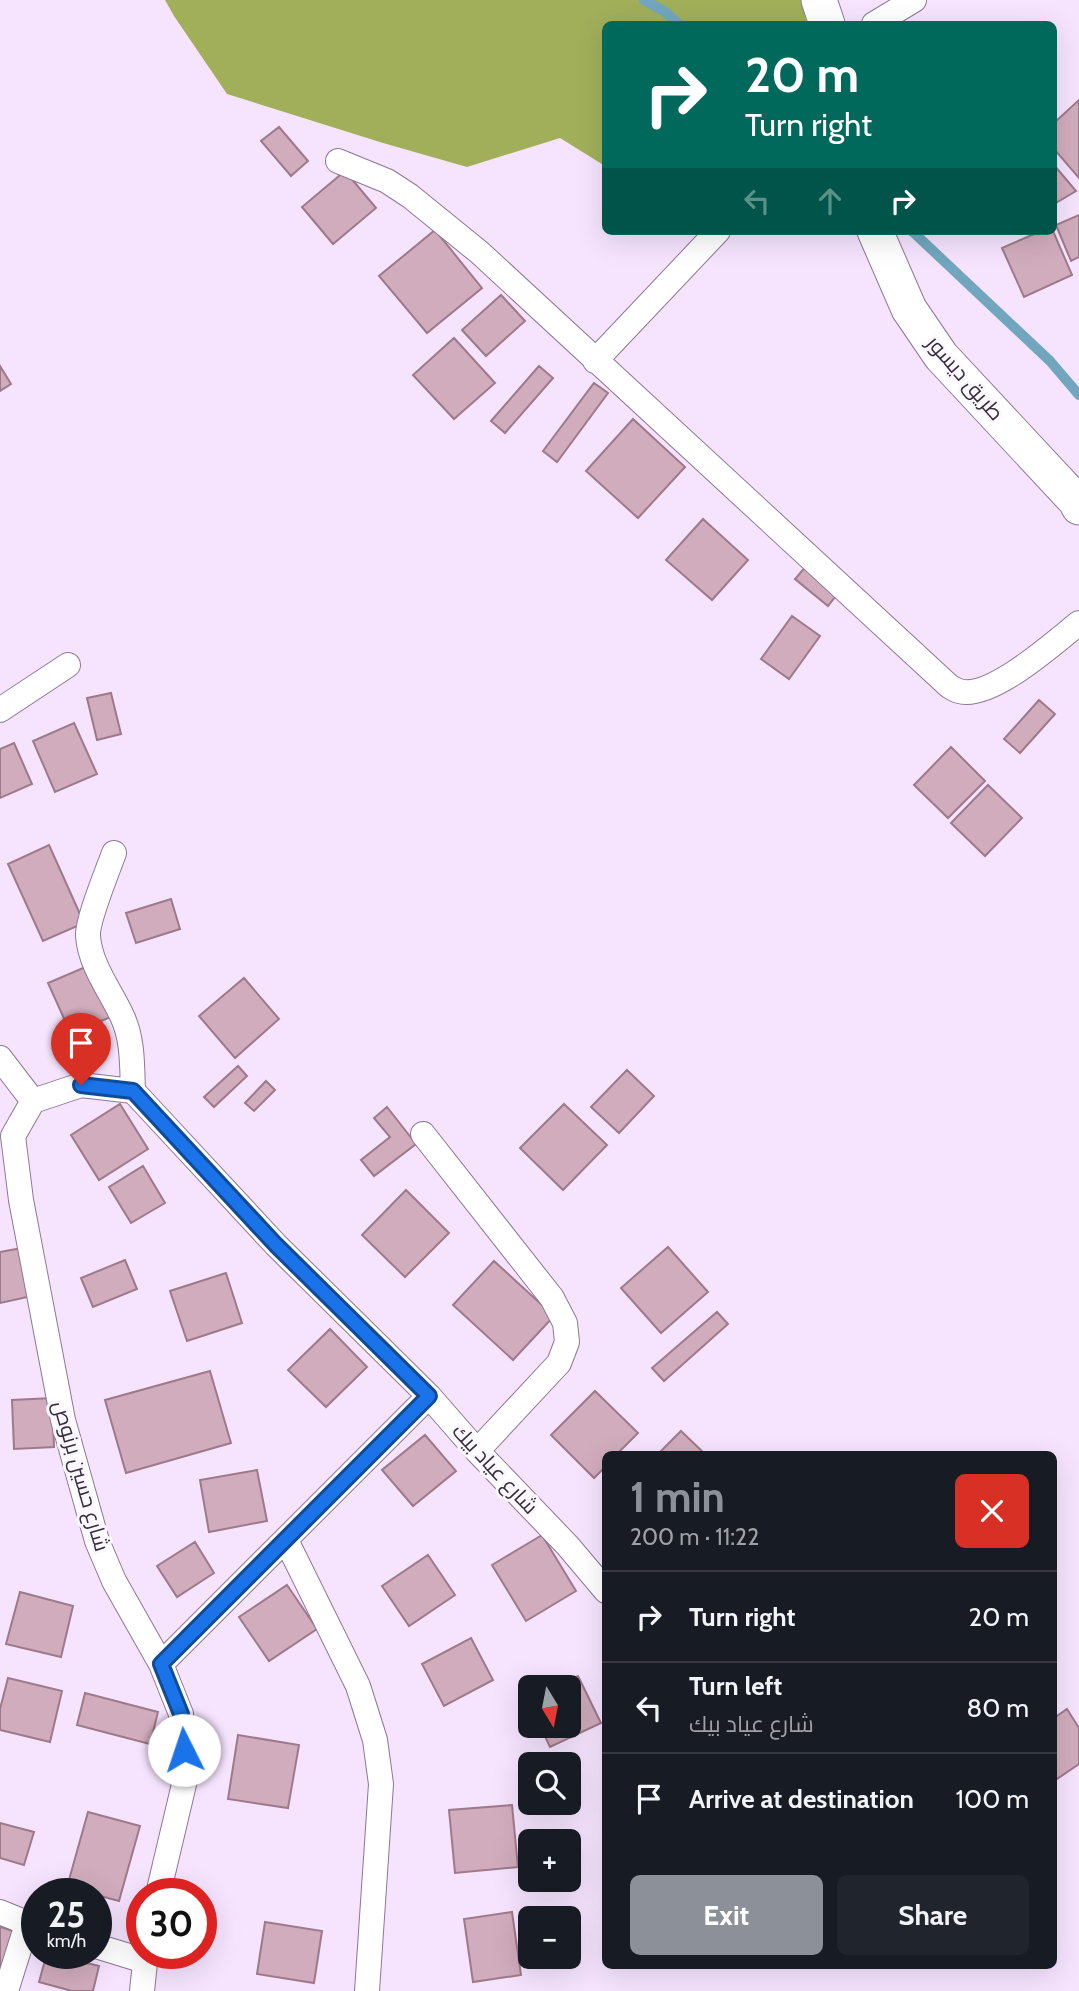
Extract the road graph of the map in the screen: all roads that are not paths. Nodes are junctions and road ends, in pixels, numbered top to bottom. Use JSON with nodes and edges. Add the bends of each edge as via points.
{"nodes":[{"id":1,"x":819,"y":0,"type":"edge"},
{"id":2,"x":914,"y":0,"type":"edge"},
{"id":3,"x":827,"y":21,"type":"edge"},
{"id":4,"x":879,"y":21,"type":"edge"},
{"id":5,"x":338,"y":161,"type":"dead end"},
{"id":6,"x":714,"y":235,"type":"edge"},
{"id":7,"x":877,"y":235,"type":"edge"},
{"id":8,"x":595,"y":361,"type":"junction"},
{"id":9,"x":1079,"y":508,"type":"edge"},
{"id":10,"x":1079,"y":623,"type":"edge"},
{"id":11,"x":68,"y":665,"type":"dead end"},
{"id":12,"x":0,"y":710,"type":"edge"},
{"id":13,"x":114,"y":853,"type":"dead end"},
{"id":14,"x":0,"y":1058,"type":"edge"},
{"id":15,"x":133,"y":1091,"type":"junction"},
{"id":16,"x":33,"y":1101,"type":"junction"},
{"id":17,"x":423,"y":1134,"type":"dead end"},
{"id":18,"x":429,"y":1396,"type":"junction"},
{"id":19,"x":477,"y":1451,"type":"junction"},
{"id":20,"x":286,"y":1540,"type":"junction"},
{"id":21,"x":602,"y":1586,"type":"edge"},
{"id":22,"x":161,"y":1664,"type":"junction"},
{"id":23,"x":162,"y":1878,"type":"edge"},
{"id":24,"x":0,"y":1912,"type":"edge"},
{"id":25,"x":21,"y":1921,"type":"edge"},
{"id":26,"x":21,"y":1954,"type":"edge"},
{"id":27,"x":145,"y":1969,"type":"edge"},
{"id":28,"x":6,"y":1991,"type":"edge"},
{"id":29,"x":142,"y":1991,"type":"edge"},
{"id":30,"x":367,"y":1991,"type":"edge"}],
"edges":[{"from":1,"to":3,"type":"main road"},
{"from":2,"to":4,"type":"street"},
{"from":5,"to":8,"type":"street","via":[[410,196],[479,252]]},
{"from":6,"to":8,"type":"street"},
{"from":7,"to":9,"type":"main road","name":"طريق ديسور","via":[[909,309],[941,356]]},
{"from":8,"to":10,"type":"street","via":[[960,692],[973,692],[1006,679]]},
{"from":11,"to":12,"type":"street"},
{"from":13,"to":15,"type":"street","via":[[88,934],[132,1049]]},
{"from":14,"to":16,"type":"street"},
{"from":15,"to":16,"type":"street","via":[[81,1085]]},
{"from":15,"to":18,"type":"street","name":"شارع عياد بيك","via":[[276,1245]]},
{"from":16,"to":22,"type":"street","name":"شارع حسين برنوص","via":[[13,1136],[63,1420],[97,1541]]},
{"from":17,"to":19,"type":"street","via":[[552,1298],[565,1323],[567,1342],[559,1363]]},
{"from":18,"to":19,"type":"street","name":"شارع عياد بيك"},
{"from":18,"to":20,"type":"street"},
{"from":19,"to":21,"type":"street","name":"شارع عياد بيك"},
{"from":20,"to":22,"type":"street"},
{"from":20,"to":30,"type":"street","via":[[358,1686],[375,1740],[381,1784]]},
{"from":22,"to":23,"type":"street","name":"شارع حسين برنوص","via":[[181,1714],[186,1780]]},
{"from":24,"to":25,"type":"street"},
{"from":26,"to":28,"type":"street"},
{"from":27,"to":29,"type":"street"}]}
